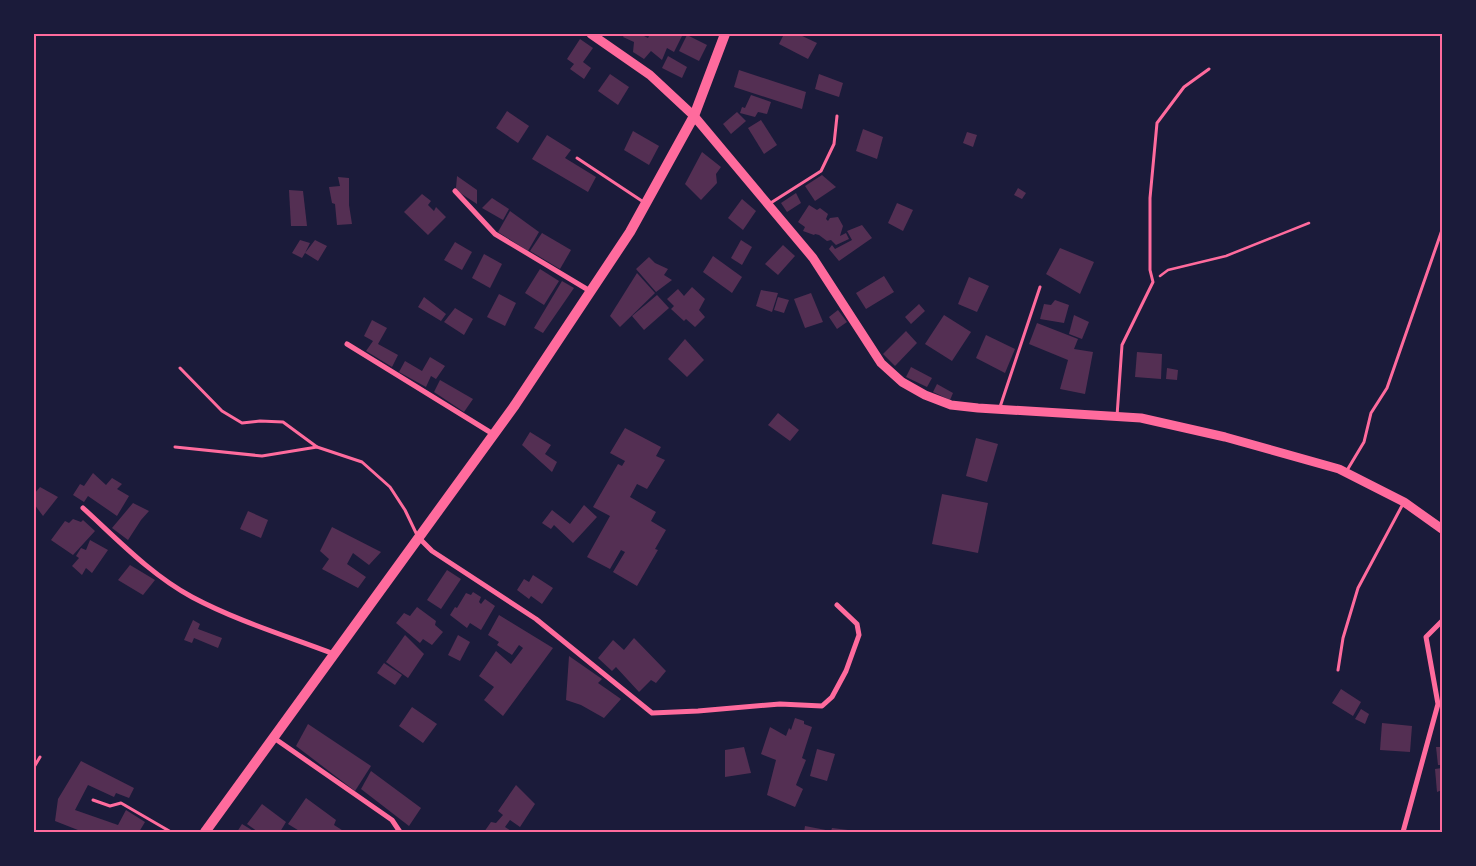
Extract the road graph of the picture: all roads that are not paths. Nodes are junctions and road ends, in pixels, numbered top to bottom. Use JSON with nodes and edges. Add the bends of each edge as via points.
{"nodes":[{"id":1,"x":591,"y":34,"type":"edge"},
{"id":2,"x":725,"y":34,"type":"edge"},
{"id":3,"x":1209,"y":69,"type":"dead end"},
{"id":4,"x":694,"y":116,"type":"junction"},
{"id":5,"x":837,"y":116,"type":"dead end"},
{"id":6,"x":577,"y":158,"type":"dead end"},
{"id":7,"x":455,"y":191,"type":"dead end"},
{"id":8,"x":646,"y":203,"type":"junction"},
{"id":9,"x":769,"y":204,"type":"junction"},
{"id":10,"x":1442,"y":230,"type":"edge"},
{"id":11,"x":1040,"y":287,"type":"dead end"},
{"id":12,"x":590,"y":292,"type":"junction"},
{"id":13,"x":347,"y":344,"type":"dead end"},
{"id":14,"x":180,"y":368,"type":"dead end"},
{"id":15,"x":1000,"y":409,"type":"junction"},
{"id":16,"x":1117,"y":416,"type":"junction"},
{"id":17,"x":494,"y":435,"type":"junction"},
{"id":18,"x":174,"y":447,"type":"dead end"},
{"id":19,"x":318,"y":447,"type":"junction"},
{"id":20,"x":1346,"y":473,"type":"junction"},
{"id":21,"x":1404,"y":502,"type":"junction"},
{"id":22,"x":82,"y":508,"type":"dead end"},
{"id":23,"x":1442,"y":529,"type":"edge"},
{"id":24,"x":418,"y":538,"type":"junction"},
{"id":25,"x":837,"y":605,"type":"dead end"},
{"id":26,"x":1442,"y":621,"type":"edge"},
{"id":27,"x":335,"y":654,"type":"junction"},
{"id":28,"x":1338,"y":670,"type":"dead end"},
{"id":29,"x":274,"y":738,"type":"junction"},
{"id":30,"x":40,"y":757,"type":"dead end"},
{"id":31,"x":34,"y":767,"type":"edge"},
{"id":32,"x":93,"y":800,"type":"dead end"},
{"id":33,"x":171,"y":832,"type":"edge"},
{"id":34,"x":205,"y":832,"type":"edge"},
{"id":35,"x":400,"y":832,"type":"edge"},
{"id":36,"x":1402,"y":832,"type":"edge"}],
"edges":[{"from":1,"to":4,"type":"street","via":[[650,75]]},
{"from":2,"to":4,"type":"main road"},
{"from":3,"to":16,"type":"lane","via":[[1184,88],[1157,123],[1150,198],[1150,270],[1153,282],[1122,345]]},
{"from":4,"to":8,"type":"main road"},
{"from":4,"to":9,"type":"street"},
{"from":5,"to":9,"type":"lane","via":[[834,144],[821,171]]},
{"from":6,"to":8,"type":"lane"},
{"from":7,"to":12,"type":"street","via":[[496,234]]},
{"from":8,"to":12,"type":"main road"},
{"from":9,"to":15,"type":"street","via":[[813,258],[882,363],[902,382],[951,405]]},
{"from":10,"to":20,"type":"lane","via":[[1386,388],[1371,413],[1364,442]]},
{"from":11,"to":15,"type":"lane"},
{"from":12,"to":17,"type":"main road"},
{"from":13,"to":17,"type":"street"},
{"from":14,"to":19,"type":"lane","via":[[222,410],[242,424],[260,420],[283,422]]},
{"from":15,"to":16,"type":"street"},
{"from":16,"to":20,"type":"street","via":[[1142,418],[1225,437]]},
{"from":17,"to":24,"type":"main road"},
{"from":18,"to":19,"type":"lane","via":[[262,456]]},
{"from":19,"to":24,"type":"lane","via":[[362,462],[390,487]]},
{"from":20,"to":21,"type":"street"},
{"from":21,"to":23,"type":"street"},
{"from":21,"to":28,"type":"lane","via":[[1358,588],[1343,638]]},
{"from":22,"to":27,"type":"street","via":[[156,573],[191,596],[225,614]]},
{"from":24,"to":25,"type":"street","via":[[536,620],[652,713],[780,704],[822,706],[832,697],[846,671],[860,635],[857,624]]},
{"from":24,"to":27,"type":"main road"},
{"from":26,"to":36,"type":"street","via":[[1426,637],[1438,704]]},
{"from":27,"to":29,"type":"main road"},
{"from":29,"to":34,"type":"main road"},
{"from":29,"to":35,"type":"street","via":[[392,820]]},
{"from":30,"to":31,"type":"lane"},
{"from":32,"to":33,"type":"lane","via":[[110,806],[121,803]]}]}
